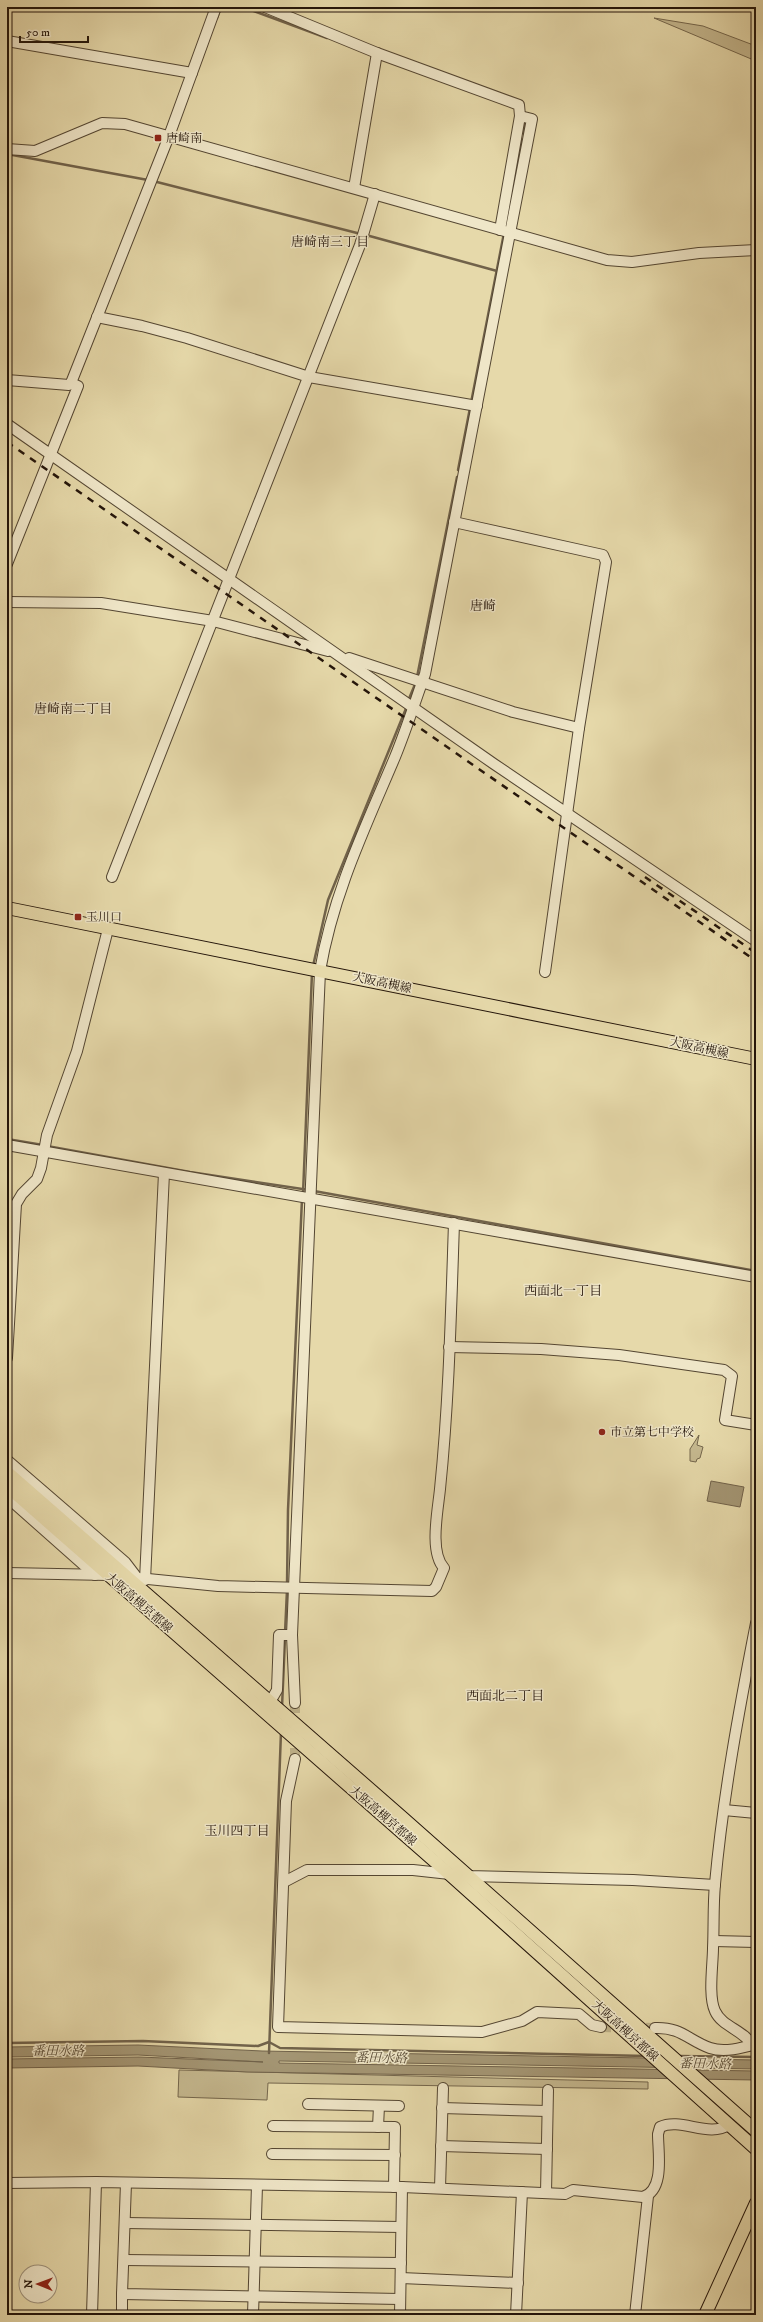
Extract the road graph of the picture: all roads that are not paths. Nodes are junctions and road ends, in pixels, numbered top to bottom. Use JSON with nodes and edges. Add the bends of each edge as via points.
{"nodes":[{"id":1,"x":216,"y":7,"type":"edge"},
{"id":2,"x":265,"y":7,"type":"edge"},
{"id":3,"x":7,"y":41,"type":"edge"},
{"id":4,"x":377,"y":54,"type":"junction"},
{"id":5,"x":192,"y":74,"type":"junction"},
{"id":6,"x":170,"y":136,"type":"junction"},
{"id":7,"x":7,"y":149,"type":"edge"},
{"id":8,"x":354,"y":188,"type":"junction"},
{"id":9,"x":375,"y":194,"type":"junction"},
{"id":10,"x":505,"y":231,"type":"junction"},
{"id":11,"x":756,"y":250,"type":"edge"},
{"id":12,"x":97,"y":317,"type":"junction"},
{"id":13,"x":308,"y":377,"type":"junction"},
{"id":14,"x":7,"y":380,"type":"edge"},
{"id":15,"x":71,"y":382,"type":"junction"},
{"id":16,"x":477,"y":406,"type":"junction"},
{"id":17,"x":7,"y":424,"type":"edge"},
{"id":18,"x":51,"y":455,"type":"junction"},
{"id":19,"x":454,"y":522,"type":"junction"},
{"id":20,"x":7,"y":564,"type":"edge"},
{"id":21,"x":229,"y":578,"type":"junction"},
{"id":22,"x":7,"y":602,"type":"edge"},
{"id":23,"x":213,"y":621,"type":"junction"},
{"id":24,"x":338,"y":655,"type":"junction"},
{"id":25,"x":422,"y":683,"type":"junction"},
{"id":26,"x":413,"y":707,"type":"junction"},
{"id":27,"x":579,"y":728,"type":"junction"},
{"id":28,"x":567,"y":814,"type":"junction"},
{"id":29,"x":112,"y":877,"type":"dead end"},
{"id":30,"x":7,"y":908,"type":"edge"},
{"id":31,"x":108,"y":929,"type":"junction"},
{"id":32,"x":756,"y":941,"type":"edge"},
{"id":33,"x":320,"y":971,"type":"junction"},
{"id":34,"x":545,"y":972,"type":"dead end"},
{"id":35,"x":756,"y":1060,"type":"edge"},
{"id":36,"x":7,"y":1146,"type":"edge"},
{"id":37,"x":45,"y":1152,"type":"junction"},
{"id":38,"x":164,"y":1172,"type":"junction"},
{"id":39,"x":310,"y":1198,"type":"junction"},
{"id":40,"x":454,"y":1223,"type":"junction"},
{"id":41,"x":756,"y":1277,"type":"edge"},
{"id":42,"x":449,"y":1347,"type":"junction"},
{"id":43,"x":7,"y":1358,"type":"edge"},
{"id":44,"x":756,"y":1426,"type":"edge"},
{"id":45,"x":7,"y":1460,"type":"edge"},
{"id":46,"x":7,"y":1472,"type":"edge"},
{"id":47,"x":7,"y":1486,"type":"edge"},
{"id":48,"x":7,"y":1497,"type":"edge"},
{"id":49,"x":7,"y":1573,"type":"edge"},
{"id":50,"x":95,"y":1575,"type":"junction"},
{"id":51,"x":108,"y":1575,"type":"junction"},
{"id":52,"x":126,"y":1577,"type":"junction"},
{"id":53,"x":142,"y":1579,"type":"junction"},
{"id":54,"x":294,"y":1588,"type":"junction"},
{"id":55,"x":756,"y":1623,"type":"edge"},
{"id":56,"x":292,"y":1635,"type":"junction"},
{"id":57,"x":270,"y":1702,"type":"junction"},
{"id":58,"x":295,"y":1703,"type":"tunnel mouth"},
{"id":59,"x":295,"y":1759,"type":"tunnel mouth"},
{"id":60,"x":724,"y":1810,"type":"junction"},
{"id":61,"x":756,"y":1813,"type":"edge"},
{"id":62,"x":448,"y":1873,"type":"junction"},
{"id":63,"x":468,"y":1876,"type":"junction"},
{"id":64,"x":284,"y":1882,"type":"junction"},
{"id":65,"x":715,"y":1885,"type":"junction"},
{"id":66,"x":714,"y":1942,"type":"junction"},
{"id":67,"x":756,"y":1942,"type":"edge"},
{"id":68,"x":601,"y":2026,"type":"tunnel mouth"},
{"id":69,"x":655,"y":2028,"type":"tunnel mouth"},
{"id":70,"x":754,"y":2045,"type":"edge"},
{"id":71,"x":442,"y":2088,"type":"dead end"},
{"id":72,"x":548,"y":2090,"type":"dead end"},
{"id":73,"x":308,"y":2104,"type":"dead end"},
{"id":74,"x":378,"y":2106,"type":"junction"},
{"id":75,"x":399,"y":2106,"type":"dead end"},
{"id":76,"x":442,"y":2108,"type":"junction"},
{"id":77,"x":547,"y":2111,"type":"junction"},
{"id":78,"x":729,"y":2124,"type":"junction"},
{"id":79,"x":273,"y":2126,"type":"dead end"},
{"id":80,"x":378,"y":2127,"type":"junction"},
{"id":81,"x":756,"y":2131,"type":"edge"},
{"id":82,"x":441,"y":2146,"type":"junction"},
{"id":83,"x":547,"y":2149,"type":"junction"},
{"id":84,"x":756,"y":2149,"type":"edge"},
{"id":85,"x":272,"y":2154,"type":"dead end"},
{"id":86,"x":395,"y":2155,"type":"junction"},
{"id":87,"x":96,"y":2182,"type":"junction"},
{"id":88,"x":7,"y":2183,"type":"edge"},
{"id":89,"x":126,"y":2183,"type":"junction"},
{"id":90,"x":257,"y":2185,"type":"junction"},
{"id":91,"x":398,"y":2187,"type":"junction"},
{"id":92,"x":440,"y":2188,"type":"junction"},
{"id":93,"x":522,"y":2192,"type":"junction"},
{"id":94,"x":546,"y":2193,"type":"junction"},
{"id":95,"x":648,"y":2196,"type":"junction"},
{"id":96,"x":756,"y":2203,"type":"edge"},
{"id":97,"x":125,"y":2223,"type":"junction"},
{"id":98,"x":256,"y":2226,"type":"junction"},
{"id":99,"x":401,"y":2227,"type":"junction"},
{"id":100,"x":124,"y":2260,"type":"junction"},
{"id":101,"x":255,"y":2261,"type":"junction"},
{"id":102,"x":401,"y":2263,"type":"junction"},
{"id":103,"x":401,"y":2278,"type":"junction"},
{"id":104,"x":518,"y":2283,"type":"junction"},
{"id":105,"x":122,"y":2294,"type":"junction"},
{"id":106,"x":254,"y":2297,"type":"junction"},
{"id":107,"x":400,"y":2299,"type":"junction"},
{"id":108,"x":92,"y":2315,"type":"edge"},
{"id":109,"x":122,"y":2315,"type":"edge"},
{"id":110,"x":253,"y":2315,"type":"edge"},
{"id":111,"x":400,"y":2315,"type":"edge"},
{"id":112,"x":516,"y":2315,"type":"edge"},
{"id":113,"x":635,"y":2315,"type":"edge"},
{"id":114,"x":706,"y":2315,"type":"edge"}],
"edges":[{"from":1,"to":5,"type":"street"},
{"from":2,"to":4,"type":"street"},
{"from":3,"to":5,"type":"street"},
{"from":4,"to":8,"type":"street"},
{"from":4,"to":10,"type":"street","via":[[519,105],[520,116]]},
{"from":5,"to":6,"type":"street"},
{"from":6,"to":7,"type":"street","via":[[125,124],[102,123],[35,151]]},
{"from":6,"to":8,"type":"street"},
{"from":6,"to":12,"type":"street"},
{"from":8,"to":9,"type":"street"},
{"from":9,"to":10,"type":"street"},
{"from":9,"to":13,"type":"street","via":[[360,245]]},
{"from":10,"to":11,"type":"street","via":[[607,260],[632,262],[699,253]]},
{"from":10,"to":16,"type":"street"},
{"from":12,"to":13,"type":"street","via":[[187,338]]},
{"from":12,"to":15,"type":"street"},
{"from":13,"to":16,"type":"street"},
{"from":13,"to":21,"type":"street"},
{"from":14,"to":15,"type":"street","via":[[69,385]]},
{"from":15,"to":18,"type":"street","via":[[78,386]]},
{"from":16,"to":19,"type":"street"},
{"from":17,"to":18,"type":"street"},
{"from":18,"to":20,"type":"street"},
{"from":18,"to":21,"type":"street"},
{"from":19,"to":25,"type":"street"},
{"from":19,"to":27,"type":"street","via":[[603,555],[606,562]]},
{"from":21,"to":23,"type":"street"},
{"from":21,"to":24,"type":"street"},
{"from":22,"to":23,"type":"street","via":[[101,603]]},
{"from":23,"to":24,"type":"street"},
{"from":23,"to":29,"type":"street"},
{"from":24,"to":25,"type":"street"},
{"from":24,"to":26,"type":"street"},
{"from":25,"to":26,"type":"street"},
{"from":25,"to":27,"type":"street","via":[[513,712]]},
{"from":26,"to":28,"type":"street"},
{"from":26,"to":33,"type":"street","via":[[339,890]]},
{"from":27,"to":28,"type":"street"},
{"from":28,"to":32,"type":"street"},
{"from":28,"to":34,"type":"street"},
{"from":30,"to":31,"type":"main road","name":"大阪高槻線"},
{"from":31,"to":33,"type":"main road","name":"大阪高槻線"},
{"from":31,"to":37,"type":"street","via":[[77,1051],[48,1135]]},
{"from":33,"to":35,"type":"main road","name":"大阪高槻線"},
{"from":33,"to":39,"type":"street"},
{"from":36,"to":37,"type":"street"},
{"from":37,"to":38,"type":"street"},
{"from":37,"to":43,"type":"street","via":[[37,1179],[16,1204]]},
{"from":38,"to":39,"type":"street"},
{"from":38,"to":53,"type":"street"},
{"from":39,"to":40,"type":"street"},
{"from":39,"to":54,"type":"street"},
{"from":40,"to":41,"type":"street"},
{"from":40,"to":42,"type":"street"},
{"from":42,"to":44,"type":"street","via":[[541,1349],[619,1355],[724,1370],[732,1376],[725,1420]]},
{"from":42,"to":54,"type":"street","via":[[446,1432],[436,1532],[439,1563],[444,1568],[436,1587],[432,1591]]},
{"from":45,"to":53,"type":"street"},
{"from":46,"to":52,"type":"main road","name":"大阪高槻京都線"},
{"from":47,"to":51,"type":"main road","name":"大阪高槻京都線"},
{"from":48,"to":50,"type":"street"},
{"from":49,"to":50,"type":"street"},
{"from":50,"to":51,"type":"street"},
{"from":51,"to":52,"type":"street"},
{"from":51,"to":62,"type":"main road","name":"大阪高槻京都線"},
{"from":52,"to":53,"type":"street"},
{"from":52,"to":57,"type":"main road","name":"大阪高槻京都線"},
{"from":53,"to":54,"type":"street","via":[[218,1586]]},
{"from":54,"to":56,"type":"street"},
{"from":55,"to":60,"type":"street","via":[[734,1728]]},
{"from":56,"to":57,"type":"street","via":[[279,1635],[277,1690]]},
{"from":56,"to":58,"type":"street"},
{"from":57,"to":63,"type":"main road","name":"大阪高槻京都線"},
{"from":59,"to":64,"type":"street","via":[[286,1801]]},
{"from":60,"to":61,"type":"street"},
{"from":60,"to":65,"type":"street"},
{"from":62,"to":63,"type":"street"},
{"from":62,"to":64,"type":"street","via":[[413,1870],[307,1870]]},
{"from":62,"to":78,"type":"main road","name":"大阪高槻京都線"},
{"from":63,"to":65,"type":"street","via":[[633,1880]]},
{"from":63,"to":81,"type":"main road","name":"大阪高槻京都線"},
{"from":64,"to":68,"type":"street","via":[[278,2027],[482,2032],[522,2021],[537,2012],[579,2014],[592,2025]]},
{"from":65,"to":66,"type":"street"},
{"from":66,"to":67,"type":"street"},
{"from":66,"to":70,"type":"street","via":[[712,1981],[715,2010],[720,2018]]},
{"from":69,"to":70,"type":"street","via":[[675,2029],[711,2048],[737,2049]]},
{"from":71,"to":76,"type":"street"},
{"from":72,"to":77,"type":"street"},
{"from":73,"to":74,"type":"street"},
{"from":74,"to":75,"type":"street"},
{"from":74,"to":80,"type":"street"},
{"from":76,"to":77,"type":"street"},
{"from":76,"to":82,"type":"street"},
{"from":77,"to":83,"type":"street"},
{"from":78,"to":84,"type":"main road","name":"大阪高槻京都線"},
{"from":78,"to":95,"type":"street","via":[[723,2128],[712,2129],[668,2124],[660,2127],[656,2186]]},
{"from":79,"to":80,"type":"street"},
{"from":80,"to":86,"type":"street","via":[[395,2127]]},
{"from":82,"to":83,"type":"street"},
{"from":82,"to":92,"type":"street"},
{"from":83,"to":94,"type":"street"},
{"from":85,"to":86,"type":"street"},
{"from":86,"to":91,"type":"street"},
{"from":87,"to":88,"type":"street"},
{"from":87,"to":89,"type":"street"},
{"from":87,"to":108,"type":"street"},
{"from":89,"to":90,"type":"street"},
{"from":89,"to":97,"type":"street"},
{"from":90,"to":91,"type":"street"},
{"from":90,"to":98,"type":"street"},
{"from":91,"to":92,"type":"street"},
{"from":91,"to":99,"type":"street"},
{"from":92,"to":93,"type":"street"},
{"from":93,"to":94,"type":"street"},
{"from":93,"to":104,"type":"street"},
{"from":94,"to":95,"type":"street","via":[[565,2194],[573,2190]]},
{"from":95,"to":113,"type":"street"},
{"from":96,"to":114,"type":"main road"},
{"from":97,"to":98,"type":"street"},
{"from":97,"to":100,"type":"street"},
{"from":98,"to":99,"type":"street"},
{"from":98,"to":101,"type":"street"},
{"from":99,"to":102,"type":"street"},
{"from":100,"to":101,"type":"street"},
{"from":100,"to":105,"type":"street"},
{"from":101,"to":102,"type":"street"},
{"from":101,"to":106,"type":"street"},
{"from":102,"to":103,"type":"street"},
{"from":103,"to":104,"type":"street"},
{"from":103,"to":107,"type":"street"},
{"from":104,"to":112,"type":"street"},
{"from":105,"to":106,"type":"street"},
{"from":105,"to":109,"type":"street"},
{"from":106,"to":107,"type":"street"},
{"from":106,"to":110,"type":"street"},
{"from":107,"to":111,"type":"street"}]}
